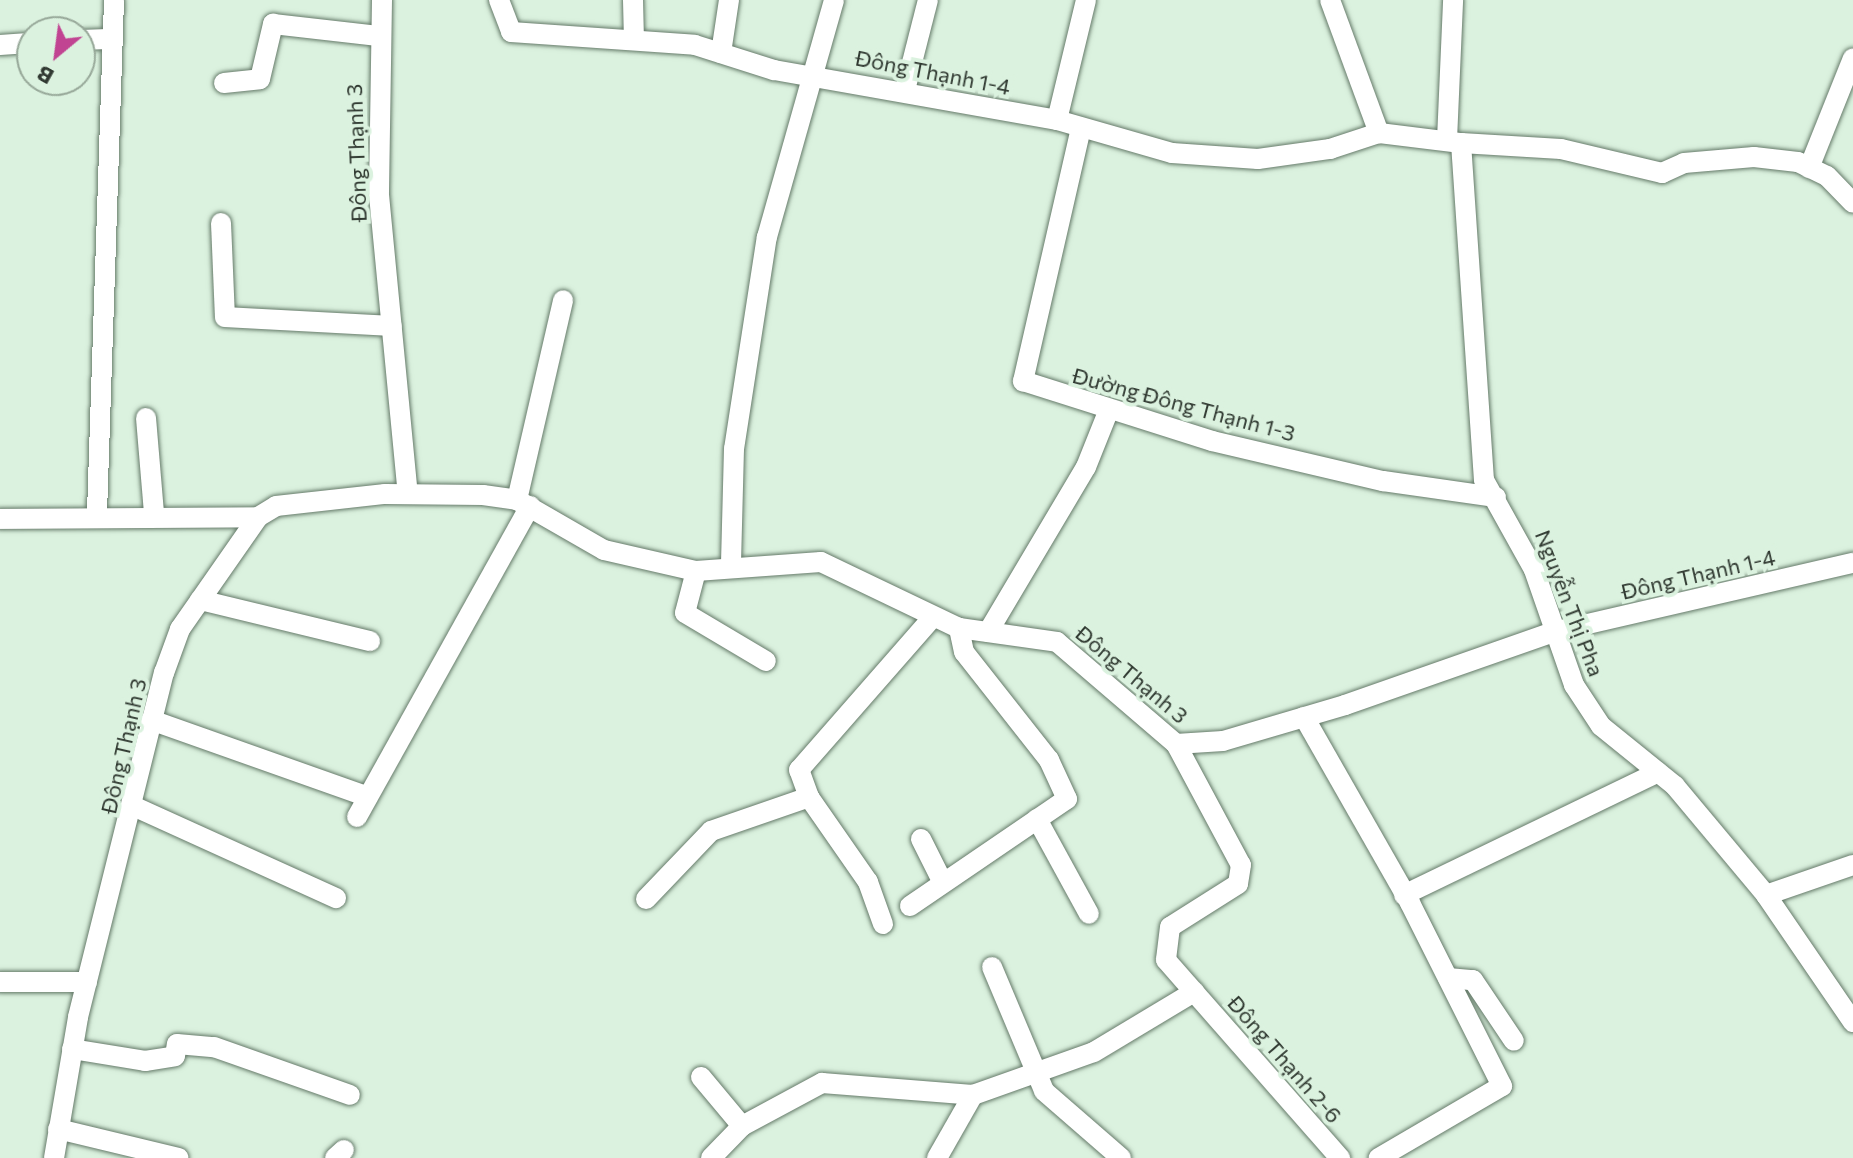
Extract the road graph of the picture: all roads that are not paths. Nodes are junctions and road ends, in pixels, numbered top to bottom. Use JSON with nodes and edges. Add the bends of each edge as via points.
{"nodes":[{"id":1,"x":114,"y":0,"type":"edge"},
{"id":2,"x":382,"y":0,"type":"edge"},
{"id":3,"x":499,"y":0,"type":"edge"},
{"id":4,"x":633,"y":0,"type":"edge"},
{"id":5,"x":729,"y":0,"type":"edge"},
{"id":6,"x":834,"y":0,"type":"edge"},
{"id":7,"x":928,"y":0,"type":"edge"},
{"id":8,"x":1086,"y":0,"type":"edge"},
{"id":9,"x":1330,"y":0,"type":"edge"},
{"id":10,"x":1453,"y":0,"type":"edge"},
{"id":11,"x":378,"y":36,"type":"junction"},
{"id":12,"x":96,"y":39,"type":"edge"},
{"id":13,"x":108,"y":39,"type":"junction"},
{"id":14,"x":634,"y":40,"type":"junction"},
{"id":15,"x":721,"y":53,"type":"junction"},
{"id":16,"x":1853,"y":58,"type":"edge"},
{"id":17,"x":812,"y":72,"type":"junction"},
{"id":18,"x":224,"y":83,"type":"dead end"},
{"id":19,"x":905,"y":90,"type":"junction"},
{"id":20,"x":1057,"y":120,"type":"junction"},
{"id":21,"x":1081,"y":128,"type":"junction"},
{"id":22,"x":1379,"y":133,"type":"junction"},
{"id":23,"x":1454,"y":141,"type":"junction"},
{"id":24,"x":1809,"y":168,"type":"junction"},
{"id":25,"x":1853,"y":203,"type":"edge"},
{"id":26,"x":221,"y":223,"type":"dead end"},
{"id":27,"x":563,"y":300,"type":"dead end"},
{"id":28,"x":392,"y":326,"type":"junction"},
{"id":29,"x":1108,"y":412,"type":"junction"},
{"id":30,"x":146,"y":418,"type":"dead end"},
{"id":31,"x":408,"y":494,"type":"junction"},
{"id":32,"x":1496,"y":497,"type":"junction"},
{"id":33,"x":524,"y":503,"type":"junction"},
{"id":34,"x":97,"y":513,"type":"junction"},
{"id":35,"x":154,"y":513,"type":"junction"},
{"id":36,"x":258,"y":517,"type":"junction"},
{"id":37,"x":0,"y":519,"type":"edge"},
{"id":38,"x":731,"y":563,"type":"junction"},
{"id":39,"x":1853,"y":563,"type":"edge"},
{"id":40,"x":696,"y":571,"type":"junction"},
{"id":41,"x":200,"y":600,"type":"junction"},
{"id":42,"x":933,"y":617,"type":"junction"},
{"id":43,"x":959,"y":628,"type":"junction"},
{"id":44,"x":988,"y":632,"type":"junction"},
{"id":45,"x":1553,"y":632,"type":"junction"},
{"id":46,"x":370,"y":641,"type":"dead end"},
{"id":47,"x":766,"y":661,"type":"dead end"},
{"id":48,"x":1304,"y":717,"type":"junction"},
{"id":49,"x":151,"y":720,"type":"junction"},
{"id":50,"x":1176,"y":744,"type":"junction"},
{"id":51,"x":1658,"y":772,"type":"junction"},
{"id":52,"x":368,"y":797,"type":"junction"},
{"id":53,"x":809,"y":797,"type":"junction"},
{"id":54,"x":133,"y":806,"type":"junction"},
{"id":55,"x":357,"y":817,"type":"dead end"},
{"id":56,"x":1037,"y":819,"type":"junction"},
{"id":57,"x":921,"y":839,"type":"dead end"},
{"id":58,"x":1853,"y":865,"type":"edge"},
{"id":59,"x":942,"y":881,"type":"junction"},
{"id":60,"x":1404,"y":895,"type":"junction"},
{"id":61,"x":1766,"y":895,"type":"junction"},
{"id":62,"x":336,"y":898,"type":"dead end"},
{"id":63,"x":646,"y":899,"type":"dead end"},
{"id":64,"x":910,"y":906,"type":"dead end"},
{"id":65,"x":1089,"y":914,"type":"dead end"},
{"id":66,"x":883,"y":924,"type":"dead end"},
{"id":67,"x":992,"y":967,"type":"dead end"},
{"id":68,"x":1448,"y":978,"type":"junction"},
{"id":69,"x":0,"y":982,"type":"edge"},
{"id":70,"x":87,"y":982,"type":"junction"},
{"id":71,"x":1194,"y":992,"type":"junction"},
{"id":72,"x":1853,"y":1022,"type":"edge"},
{"id":73,"x":1514,"y":1041,"type":"dead end"},
{"id":74,"x":72,"y":1049,"type":"junction"},
{"id":75,"x":1034,"y":1073,"type":"junction"},
{"id":76,"x":701,"y":1077,"type":"dead end"},
{"id":77,"x":350,"y":1095,"type":"dead end"},
{"id":78,"x":973,"y":1095,"type":"junction"},
{"id":79,"x":742,"y":1126,"type":"junction"},
{"id":80,"x":58,"y":1129,"type":"junction"},
{"id":81,"x":54,"y":1158,"type":"edge"},
{"id":82,"x":179,"y":1158,"type":"edge"},
{"id":83,"x":711,"y":1158,"type":"edge"},
{"id":84,"x":937,"y":1158,"type":"edge"},
{"id":85,"x":1121,"y":1158,"type":"edge"},
{"id":86,"x":1340,"y":1158,"type":"edge"},
{"id":87,"x":1379,"y":1158,"type":"edge"}],
"edges":[{"from":1,"to":13,"type":"street"},
{"from":2,"to":11,"type":"street","name":"Đông Thạnh 3"},
{"from":3,"to":14,"type":"street","name":"Đông Thạnh 1-4","via":[[511,32]]},
{"from":4,"to":14,"type":"street"},
{"from":5,"to":15,"type":"street"},
{"from":6,"to":17,"type":"street"},
{"from":7,"to":19,"type":"street"},
{"from":8,"to":20,"type":"street"},
{"from":9,"to":22,"type":"street"},
{"from":10,"to":23,"type":"street","name":"Nguyễn Thị Pha"},
{"from":11,"to":18,"type":"street","via":[[273,24],[260,79]]},
{"from":11,"to":28,"type":"street","name":"Đông Thạnh 3","via":[[379,195]]},
{"from":12,"to":13,"type":"street"},
{"from":13,"to":34,"type":"street"},
{"from":14,"to":15,"type":"street","name":"Đông Thạnh 1-4"},
{"from":15,"to":17,"type":"street","name":"Đông Thạnh 1-4"},
{"from":16,"to":24,"type":"street"},
{"from":17,"to":19,"type":"street","name":"Đông Thạnh 1-4"},
{"from":17,"to":38,"type":"street","via":[[767,237],[734,449]]},
{"from":19,"to":20,"type":"street","name":"Đông Thạnh 1-4"},
{"from":20,"to":21,"type":"street","name":"Đông Thạnh 1-4"},
{"from":21,"to":22,"type":"street","name":"Đông Thạnh 1-4","via":[[1172,153],[1258,159]]},
{"from":21,"to":29,"type":"street","name":"Đường Đông Thạnh 1-3","via":[[1023,381]]},
{"from":22,"to":23,"type":"street"},
{"from":23,"to":24,"type":"street","via":[[1561,149],[1662,173],[1684,163],[1754,157]]},
{"from":23,"to":32,"type":"street","name":"Nguyễn Thị Pha","via":[[1484,480]]},
{"from":24,"to":25,"type":"street"},
{"from":26,"to":28,"type":"street","via":[[225,317]]},
{"from":27,"to":33,"type":"street"},
{"from":28,"to":31,"type":"street","name":"Đông Thạnh 3"},
{"from":29,"to":32,"type":"street","name":"Đường Đông Thạnh 1-3","via":[[1383,481]]},
{"from":29,"to":44,"type":"street","via":[[1086,467]]},
{"from":30,"to":35,"type":"street"},
{"from":31,"to":33,"type":"street","name":"Đông Thạnh 3"},
{"from":31,"to":36,"type":"street","name":"Đông Thạnh 3","via":[[276,506]]},
{"from":32,"to":45,"type":"street","name":"Nguyễn Thị Pha","via":[[1534,570]]},
{"from":33,"to":40,"type":"street","name":"Đông Thạnh 3","via":[[604,550]]},
{"from":33,"to":52,"type":"street"},
{"from":34,"to":35,"type":"street"},
{"from":34,"to":37,"type":"street"},
{"from":35,"to":36,"type":"street"},
{"from":36,"to":41,"type":"street","name":"Đông Thạnh 3"},
{"from":38,"to":40,"type":"street","name":"Đông Thạnh 3"},
{"from":38,"to":42,"type":"street","name":"Đông Thạnh 3","via":[[821,562]]},
{"from":39,"to":45,"type":"street","name":"Đông Thạnh 1-4"},
{"from":40,"to":47,"type":"street","via":[[685,613]]},
{"from":41,"to":46,"type":"street"},
{"from":41,"to":49,"type":"street","name":"Đông Thạnh 3","via":[[180,629]]},
{"from":42,"to":43,"type":"street","name":"Đông Thạnh 3"},
{"from":42,"to":53,"type":"street","via":[[799,770]]},
{"from":43,"to":44,"type":"street","name":"Đông Thạnh 3"},
{"from":43,"to":56,"type":"street","via":[[964,652],[1049,760],[1067,799]]},
{"from":44,"to":50,"type":"street","name":"Đông Thạnh 3","via":[[1057,642]]},
{"from":45,"to":48,"type":"street","name":"Đông Thạnh 3"},
{"from":45,"to":51,"type":"street","name":"Nguyễn Thị Pha","via":[[1574,685],[1601,726]]},
{"from":48,"to":50,"type":"street","name":"Đông Thạnh 3","via":[[1223,741]]},
{"from":48,"to":60,"type":"street"},
{"from":49,"to":52,"type":"street"},
{"from":49,"to":54,"type":"street","name":"Đông Thạnh 3"},
{"from":50,"to":71,"type":"street","name":"Đông Thạnh 2-6","via":[[1241,865],[1238,884],[1170,927],[1163,943],[1166,960]]},
{"from":51,"to":60,"type":"street"},
{"from":51,"to":61,"type":"street","name":"Nguyễn Thị Pha"},
{"from":52,"to":55,"type":"street"},
{"from":53,"to":63,"type":"street","via":[[711,831]]},
{"from":53,"to":66,"type":"street","via":[[868,882]]},
{"from":54,"to":62,"type":"street","via":[[275,864]]},
{"from":54,"to":70,"type":"street","name":"Đông Thạnh 3"},
{"from":56,"to":59,"type":"street"},
{"from":56,"to":65,"type":"street"},
{"from":57,"to":59,"type":"street"},
{"from":58,"to":61,"type":"street"},
{"from":59,"to":64,"type":"street"},
{"from":60,"to":68,"type":"street"},
{"from":61,"to":72,"type":"street","name":"Nguyễn Thị Pha"},
{"from":67,"to":75,"type":"street"},
{"from":68,"to":73,"type":"street","via":[[1473,980]]},
{"from":68,"to":87,"type":"street","via":[[1502,1086]]},
{"from":69,"to":70,"type":"street"},
{"from":70,"to":74,"type":"street","name":"Đông Thạnh 3"},
{"from":71,"to":75,"type":"street","name":"Đông Thạnh 2-6","via":[[1094,1052]]},
{"from":71,"to":86,"type":"street","name":"Đông Thạnh 2-6"},
{"from":74,"to":77,"type":"street","via":[[145,1061],[175,1056],[177,1044],[214,1047]]},
{"from":74,"to":80,"type":"street","name":"Đông Thạnh 3"},
{"from":75,"to":78,"type":"street","name":"Đông Thạnh 2-6"},
{"from":75,"to":85,"type":"street"},
{"from":76,"to":79,"type":"street"},
{"from":78,"to":79,"type":"street","name":"Đông Thạnh 2-6","via":[[822,1083]]},
{"from":78,"to":84,"type":"street"},
{"from":79,"to":83,"type":"street","name":"Đông Thạnh 2-6"},
{"from":80,"to":81,"type":"street","name":"Đông Thạnh 3"},
{"from":80,"to":82,"type":"street"}]}
